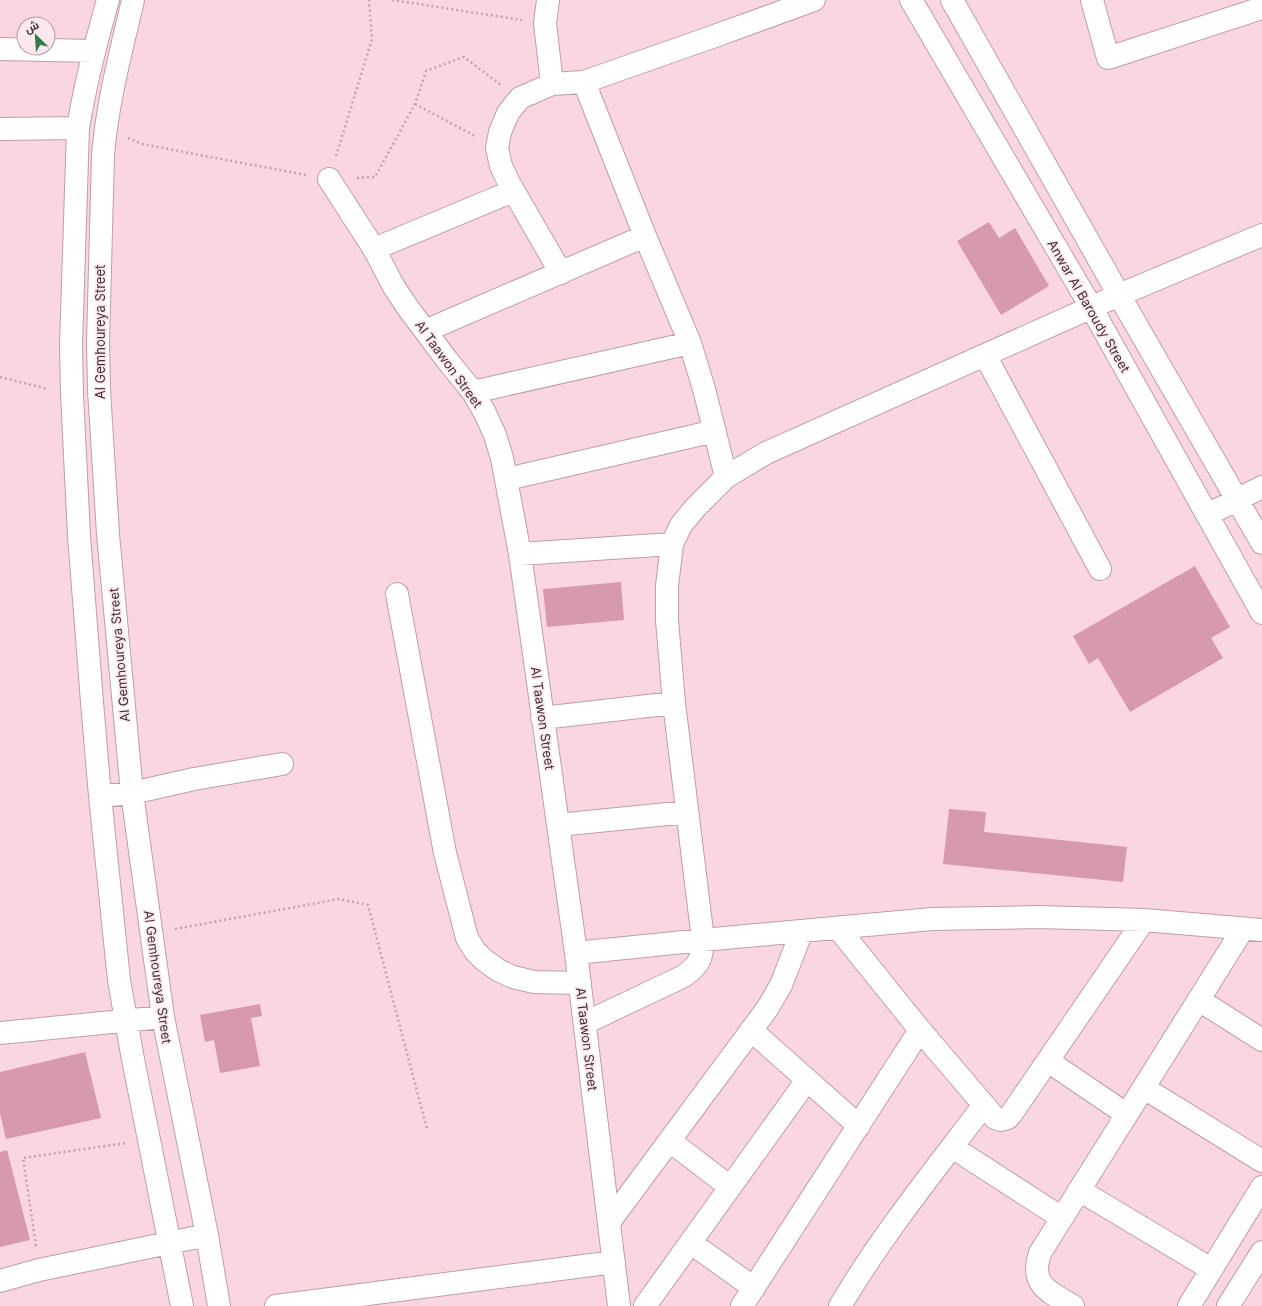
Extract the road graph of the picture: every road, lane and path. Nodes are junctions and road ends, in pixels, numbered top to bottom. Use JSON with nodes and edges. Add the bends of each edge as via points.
{"nodes":[{"id":1,"x":108,"y":0,"type":"edge"},
{"id":2,"x":133,"y":0,"type":"edge"},
{"id":3,"x":369,"y":0,"type":"edge"},
{"id":4,"x":392,"y":0,"type":"edge"},
{"id":5,"x":548,"y":0,"type":"edge"},
{"id":6,"x":814,"y":0,"type":"edge"},
{"id":7,"x":911,"y":0,"type":"edge"},
{"id":8,"x":952,"y":0,"type":"edge"},
{"id":9,"x":1092,"y":0,"type":"edge"},
{"id":10,"x":1262,"y":8,"type":"edge"},
{"id":11,"x":544,"y":23,"type":"junction"},
{"id":12,"x":0,"y":49,"type":"edge"},
{"id":13,"x":94,"y":50,"type":"junction"},
{"id":14,"x":584,"y":82,"type":"junction"},
{"id":15,"x":552,"y":84,"type":"junction"},
{"id":16,"x":520,"y":98,"type":"junction"},
{"id":17,"x":416,"y":104,"type":"junction"},
{"id":18,"x":78,"y":128,"type":"junction"},
{"id":19,"x":105,"y":128,"type":"junction"},
{"id":20,"x":0,"y":129,"type":"edge"},
{"id":21,"x":497,"y":148,"type":"junction"},
{"id":22,"x":329,"y":180,"type":"junction"},
{"id":23,"x":513,"y":191,"type":"junction"},
{"id":24,"x":645,"y":236,"type":"junction"},
{"id":25,"x":1262,"y":236,"type":"edge"},
{"id":26,"x":374,"y":249,"type":"junction"},
{"id":27,"x":74,"y":264,"type":"junction"},
{"id":28,"x":100,"y":266,"type":"junction"},
{"id":29,"x":561,"y":273,"type":"junction"},
{"id":30,"x":1119,"y":295,"type":"junction"},
{"id":31,"x":1091,"y":307,"type":"junction"},
{"id":32,"x":425,"y":331,"type":"junction"},
{"id":33,"x":690,"y":343,"type":"junction"},
{"id":34,"x":985,"y":355,"type":"junction"},
{"id":35,"x":0,"y":377,"type":"edge"},
{"id":36,"x":473,"y":392,"type":"junction"},
{"id":37,"x":72,"y":394,"type":"junction"},
{"id":38,"x":715,"y":431,"type":"junction"},
{"id":39,"x":726,"y":477,"type":"junction"},
{"id":40,"x":506,"y":479,"type":"junction"},
{"id":41,"x":1262,"y":487,"type":"edge"},
{"id":42,"x":1237,"y":499,"type":"junction"},
{"id":43,"x":1207,"y":515,"type":"junction"},
{"id":44,"x":108,"y":534,"type":"junction"},
{"id":45,"x":79,"y":536,"type":"junction"},
{"id":46,"x":1262,"y":543,"type":"edge"},
{"id":47,"x":672,"y":544,"type":"junction"},
{"id":48,"x":520,"y":554,"type":"junction"},
{"id":49,"x":1100,"y":569,"type":"dead end"},
{"id":50,"x":397,"y":594,"type":"dead end"},
{"id":51,"x":1262,"y":614,"type":"edge"},
{"id":52,"x":674,"y":703,"type":"junction"},
{"id":53,"x":542,"y":718,"type":"junction"},
{"id":54,"x":282,"y":764,"type":"dead end"},
{"id":55,"x":132,"y":793,"type":"junction"},
{"id":56,"x":100,"y":796,"type":"junction"},
{"id":57,"x":687,"y":812,"type":"junction"},
{"id":58,"x":558,"y":825,"type":"junction"},
{"id":59,"x":1144,"y":920,"type":"junction"},
{"id":60,"x":838,"y":928,"type":"junction"},
{"id":61,"x":1252,"y":930,"type":"edge"},
{"id":62,"x":802,"y":932,"type":"junction"},
{"id":63,"x":151,"y":934,"type":"junction"},
{"id":64,"x":703,"y":940,"type":"junction"},
{"id":65,"x":576,"y":952,"type":"junction"},
{"id":66,"x":580,"y":983,"type":"junction"},
{"id":67,"x":1198,"y":1000,"type":"junction"},
{"id":68,"x":163,"y":1017,"type":"junction"},
{"id":69,"x":125,"y":1020,"type":"junction"},
{"id":70,"x":585,"y":1023,"type":"junction"},
{"id":71,"x":751,"y":1030,"type":"junction"},
{"id":72,"x":920,"y":1030,"type":"junction"},
{"id":73,"x":0,"y":1033,"type":"edge"},
{"id":74,"x":1262,"y":1040,"type":"edge"},
{"id":75,"x":1048,"y":1061,"type":"junction"},
{"id":76,"x":807,"y":1080,"type":"junction"},
{"id":77,"x":1144,"y":1088,"type":"junction"},
{"id":78,"x":984,"y":1105,"type":"junction"},
{"id":79,"x":1126,"y":1114,"type":"junction"},
{"id":80,"x":859,"y":1126,"type":"junction"},
{"id":81,"x":428,"y":1129,"type":"dead end"},
{"id":82,"x":149,"y":1140,"type":"junction"},
{"id":83,"x":670,"y":1141,"type":"junction"},
{"id":84,"x":952,"y":1147,"type":"junction"},
{"id":85,"x":1262,"y":1161,"type":"edge"},
{"id":86,"x":1262,"y":1187,"type":"edge"},
{"id":87,"x":730,"y":1188,"type":"junction"},
{"id":88,"x":1080,"y":1190,"type":"junction"},
{"id":89,"x":1062,"y":1218,"type":"junction"},
{"id":90,"x":610,"y":1221,"type":"junction"},
{"id":91,"x":207,"y":1235,"type":"junction"},
{"id":92,"x":169,"y":1243,"type":"junction"},
{"id":93,"x":691,"y":1243,"type":"junction"},
{"id":94,"x":1262,"y":1252,"type":"edge"},
{"id":95,"x":614,"y":1262,"type":"junction"},
{"id":96,"x":1211,"y":1268,"type":"junction"},
{"id":97,"x":39,"y":1270,"type":"junction"},
{"id":98,"x":0,"y":1281,"type":"edge"},
{"id":99,"x":748,"y":1297,"type":"edge"},
{"id":100,"x":182,"y":1306,"type":"edge"},
{"id":101,"x":219,"y":1306,"type":"edge"},
{"id":102,"x":276,"y":1306,"type":"edge"},
{"id":103,"x":619,"y":1306,"type":"edge"},
{"id":104,"x":645,"y":1306,"type":"edge"},
{"id":105,"x":840,"y":1306,"type":"edge"},
{"id":106,"x":1074,"y":1306,"type":"edge"},
{"id":107,"x":1189,"y":1306,"type":"edge"},
{"id":108,"x":1228,"y":1306,"type":"edge"}],
"edges":[{"from":1,"to":13,"type":"street","name":"Al Gemhoureya Street"},
{"from":2,"to":19,"type":"street","name":"Al Gemhoureya Street"},
{"from":3,"to":22,"type":"path","via":[[372,39]]},
{"from":4,"to":11,"type":"path"},
{"from":5,"to":11,"type":"street"},
{"from":6,"to":14,"type":"street"},
{"from":7,"to":31,"type":"street","name":"Anwar Al Baroudy Street"},
{"from":8,"to":30,"type":"street"},
{"from":9,"to":10,"type":"street","via":[[1108,58]]},
{"from":11,"to":15,"type":"street"},
{"from":12,"to":13,"type":"street"},
{"from":13,"to":18,"type":"street","name":"Al Gemhoureya Street"},
{"from":14,"to":15,"type":"street"},
{"from":14,"to":24,"type":"street"},
{"from":15,"to":16,"type":"street"},
{"from":16,"to":17,"type":"path","via":[[464,57],[426,71]]},
{"from":16,"to":21,"type":"street","via":[[508,112]]},
{"from":17,"to":21,"type":"path"},
{"from":17,"to":22,"type":"path","via":[[375,177]]},
{"from":18,"to":20,"type":"street"},
{"from":18,"to":27,"type":"street","name":"Al Gemhoureya Street"},
{"from":19,"to":22,"type":"path","via":[[142,144]]},
{"from":19,"to":28,"type":"street","name":"Al Gemhoureya Street"},
{"from":21,"to":23,"type":"street","via":[[501,166]]},
{"from":22,"to":26,"type":"street","name":"Al Taawon Street"},
{"from":23,"to":26,"type":"street"},
{"from":23,"to":29,"type":"street"},
{"from":24,"to":29,"type":"street"},
{"from":24,"to":33,"type":"street"},
{"from":25,"to":30,"type":"street"},
{"from":26,"to":32,"type":"street","name":"Al Taawon Street","via":[[394,287]]},
{"from":27,"to":28,"type":"street"},
{"from":27,"to":37,"type":"street","name":"Al Gemhoureya Street"},
{"from":28,"to":44,"type":"street","name":"Al Gemhoureya Street","via":[[99,390]]},
{"from":29,"to":32,"type":"street"},
{"from":30,"to":31,"type":"street"},
{"from":30,"to":42,"type":"street"},
{"from":31,"to":34,"type":"street"},
{"from":31,"to":43,"type":"street","name":"Anwar Al Baroudy Street"},
{"from":32,"to":36,"type":"street","name":"Al Taawon Street"},
{"from":33,"to":36,"type":"street"},
{"from":33,"to":38,"type":"street"},
{"from":34,"to":39,"type":"street","via":[[766,453]]},
{"from":34,"to":49,"type":"street"},
{"from":35,"to":37,"type":"path"},
{"from":36,"to":40,"type":"street","name":"Al Taawon Street","via":[[495,435]]},
{"from":37,"to":45,"type":"street","name":"Al Gemhoureya Street"},
{"from":38,"to":39,"type":"street"},
{"from":38,"to":40,"type":"street"},
{"from":39,"to":47,"type":"street","via":[[681,525]]},
{"from":40,"to":48,"type":"street","name":"Al Taawon Street"},
{"from":41,"to":42,"type":"street"},
{"from":42,"to":43,"type":"street"},
{"from":42,"to":46,"type":"street"},
{"from":43,"to":51,"type":"street","name":"Anwar Al Baroudy Street"},
{"from":44,"to":45,"type":"street"},
{"from":44,"to":55,"type":"street","name":"Al Gemhoureya Street"},
{"from":45,"to":56,"type":"street","name":"Al Gemhoureya Street"},
{"from":47,"to":48,"type":"street"},
{"from":47,"to":52,"type":"street","via":[[667,586],[667,620]]},
{"from":48,"to":53,"type":"street","name":"Al Taawon Street"},
{"from":50,"to":66,"type":"street","via":[[445,854],[467,938],[484,960],[513,976],[534,982]]},
{"from":52,"to":53,"type":"street"},
{"from":52,"to":57,"type":"street"},
{"from":53,"to":58,"type":"street","name":"Al Taawon Street"},
{"from":54,"to":55,"type":"street"},
{"from":55,"to":56,"type":"street"},
{"from":55,"to":63,"type":"street","name":"Al Gemhoureya Street"},
{"from":56,"to":69,"type":"street","name":"Al Gemhoureya Street"},
{"from":57,"to":58,"type":"street"},
{"from":57,"to":64,"type":"street"},
{"from":58,"to":65,"type":"street","name":"Al Taawon Street"},
{"from":59,"to":60,"type":"street","via":[[1038,917],[932,919]]},
{"from":59,"to":61,"type":"street"},
{"from":59,"to":75,"type":"street"},
{"from":60,"to":62,"type":"street"},
{"from":60,"to":72,"type":"street"},
{"from":61,"to":67,"type":"street"},
{"from":62,"to":64,"type":"street"},
{"from":62,"to":71,"type":"street","via":[[781,985]]},
{"from":63,"to":68,"type":"street","name":"Al Gemhoureya Street"},
{"from":63,"to":81,"type":"path","via":[[339,899],[368,905]]},
{"from":64,"to":65,"type":"street"},
{"from":64,"to":70,"type":"street","via":[[702,955],[688,973]]},
{"from":65,"to":66,"type":"street","name":"Al Taawon Street"},
{"from":66,"to":70,"type":"street","name":"Al Taawon Street"},
{"from":67,"to":74,"type":"street"},
{"from":67,"to":77,"type":"street"},
{"from":68,"to":69,"type":"street"},
{"from":68,"to":91,"type":"street","name":"Al Gemhoureya Street"},
{"from":69,"to":73,"type":"street"},
{"from":69,"to":82,"type":"street","name":"Al Gemhoureya Street"},
{"from":70,"to":90,"type":"street","name":"Al Taawon Street"},
{"from":71,"to":76,"type":"street"},
{"from":71,"to":83,"type":"street"},
{"from":72,"to":78,"type":"street"},
{"from":72,"to":80,"type":"street"},
{"from":75,"to":78,"type":"street","via":[[1008,1118],[995,1118]]},
{"from":75,"to":79,"type":"street"},
{"from":76,"to":80,"type":"street"},
{"from":76,"to":87,"type":"street"},
{"from":77,"to":79,"type":"street"},
{"from":77,"to":85,"type":"street"},
{"from":78,"to":84,"type":"street"},
{"from":79,"to":88,"type":"street"},
{"from":80,"to":99,"type":"street"},
{"from":82,"to":92,"type":"street","name":"Al Gemhoureya Street"},
{"from":82,"to":97,"type":"path","via":[[23,1158]]},
{"from":83,"to":87,"type":"street"},
{"from":83,"to":90,"type":"street"},
{"from":84,"to":89,"type":"street"},
{"from":84,"to":105,"type":"street","via":[[902,1213]]},
{"from":86,"to":96,"type":"street"},
{"from":87,"to":93,"type":"street"},
{"from":88,"to":89,"type":"street"},
{"from":88,"to":96,"type":"street"},
{"from":89,"to":106,"type":"street","via":[[1040,1253],[1037,1272],[1046,1290]]},
{"from":90,"to":95,"type":"street","name":"Al Taawon Street"},
{"from":91,"to":92,"type":"street"},
{"from":91,"to":101,"type":"street","name":"Al Gemhoureya Street"},
{"from":92,"to":97,"type":"street"},
{"from":92,"to":100,"type":"street","name":"Al Gemhoureya Street"},
{"from":93,"to":99,"type":"street"},
{"from":93,"to":104,"type":"street"},
{"from":94,"to":108,"type":"street"},
{"from":95,"to":102,"type":"street"},
{"from":95,"to":103,"type":"street","name":"Al Taawon Street"},
{"from":96,"to":107,"type":"street"},
{"from":97,"to":98,"type":"street"}]}
